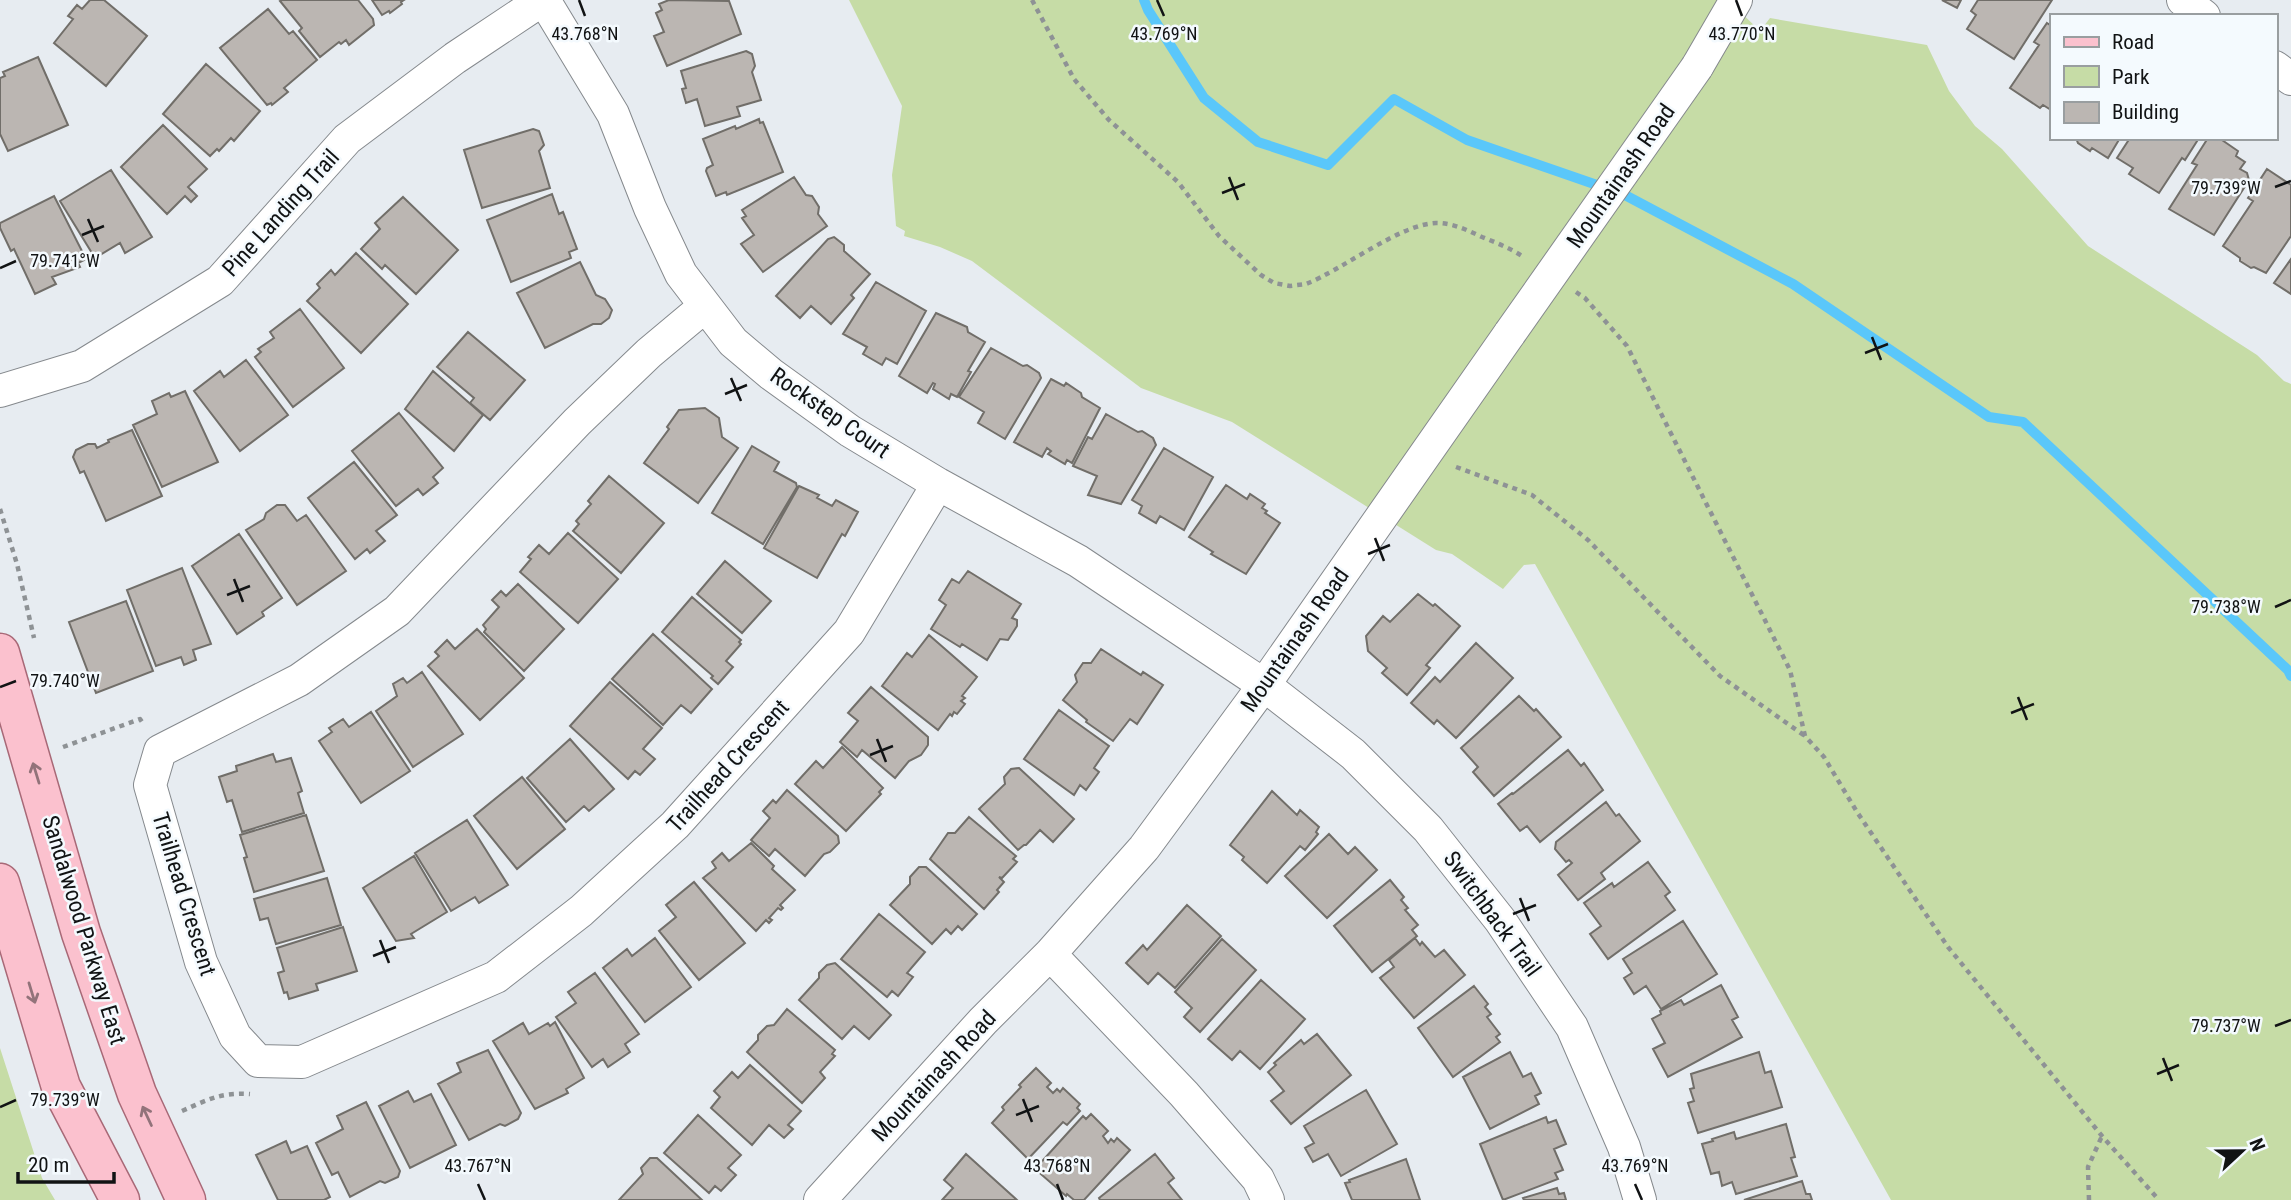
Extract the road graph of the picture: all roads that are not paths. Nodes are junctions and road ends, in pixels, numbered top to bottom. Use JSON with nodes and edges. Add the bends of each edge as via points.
{"nodes":[{"id":1,"x":543,"y":0,"type":"edge"},
{"id":2,"x":1736,"y":0,"type":"edge"},
{"id":3,"x":2183,"y":0,"type":"edge"},
{"id":4,"x":2201,"y":14,"type":"edge"},
{"id":5,"x":704,"y":307,"type":"junction"},
{"id":6,"x":0,"y":391,"type":"edge"},
{"id":7,"x":938,"y":484,"type":"junction"},
{"id":8,"x":0,"y":653,"type":"edge"},
{"id":9,"x":1264,"y":685,"type":"junction"},
{"id":10,"x":0,"y":883,"type":"edge"},
{"id":11,"x":1050,"y":954,"type":"junction"},
{"id":12,"x":120,"y":1200,"type":"edge"},
{"id":13,"x":186,"y":1200,"type":"edge"},
{"id":14,"x":820,"y":1200,"type":"edge"},
{"id":15,"x":1268,"y":1200,"type":"edge"},
{"id":16,"x":1640,"y":1200,"type":"edge"}],
"edges":[{"from":1,"to":5,"type":"street","name":"Rockstep Court","via":[[613,114],[675,263]]},
{"from":1,"to":6,"type":"street","name":"Pine Landing Trail","via":[[455,58],[347,139],[220,281],[82,366]]},
{"from":2,"to":9,"type":"street","name":"Mountainash Road","bridge":true,"via":[[1697,67]]},
{"from":3,"to":4,"type":"street"},
{"from":5,"to":7,"type":"street","name":"Rockstep Court","via":[[733,342],[771,374],[850,431]]},
{"from":5,"to":7,"type":"street","name":"Trailhead Crescent","via":[[577,422],[397,611],[299,680],[160,751],[150,785],[201,962],[235,1037],[258,1061],[302,1062],[496,977],[581,911],[675,825],[849,632]]},
{"from":7,"to":9,"type":"street","name":"Rockstep Court","via":[[1079,561]]},
{"from":13,"to":8,"type":"main road","name":"Sandalwood Parkway East","one_way":true,"via":[[137,1094],[85,946]]},
{"from":9,"to":11,"type":"street","name":"Mountainash Road","via":[[1144,848]]},
{"from":9,"to":16,"type":"street","name":"Switchback Trail","via":[[1353,754],[1419,820],[1500,920],[1572,1027],[1624,1147]]},
{"from":10,"to":12,"type":"main road","one_way":true,"via":[[61,1087]]},
{"from":11,"to":14,"type":"street","name":"Mountainash Road"},
{"from":11,"to":15,"type":"street","via":[[1184,1094],[1258,1179]]}]}
